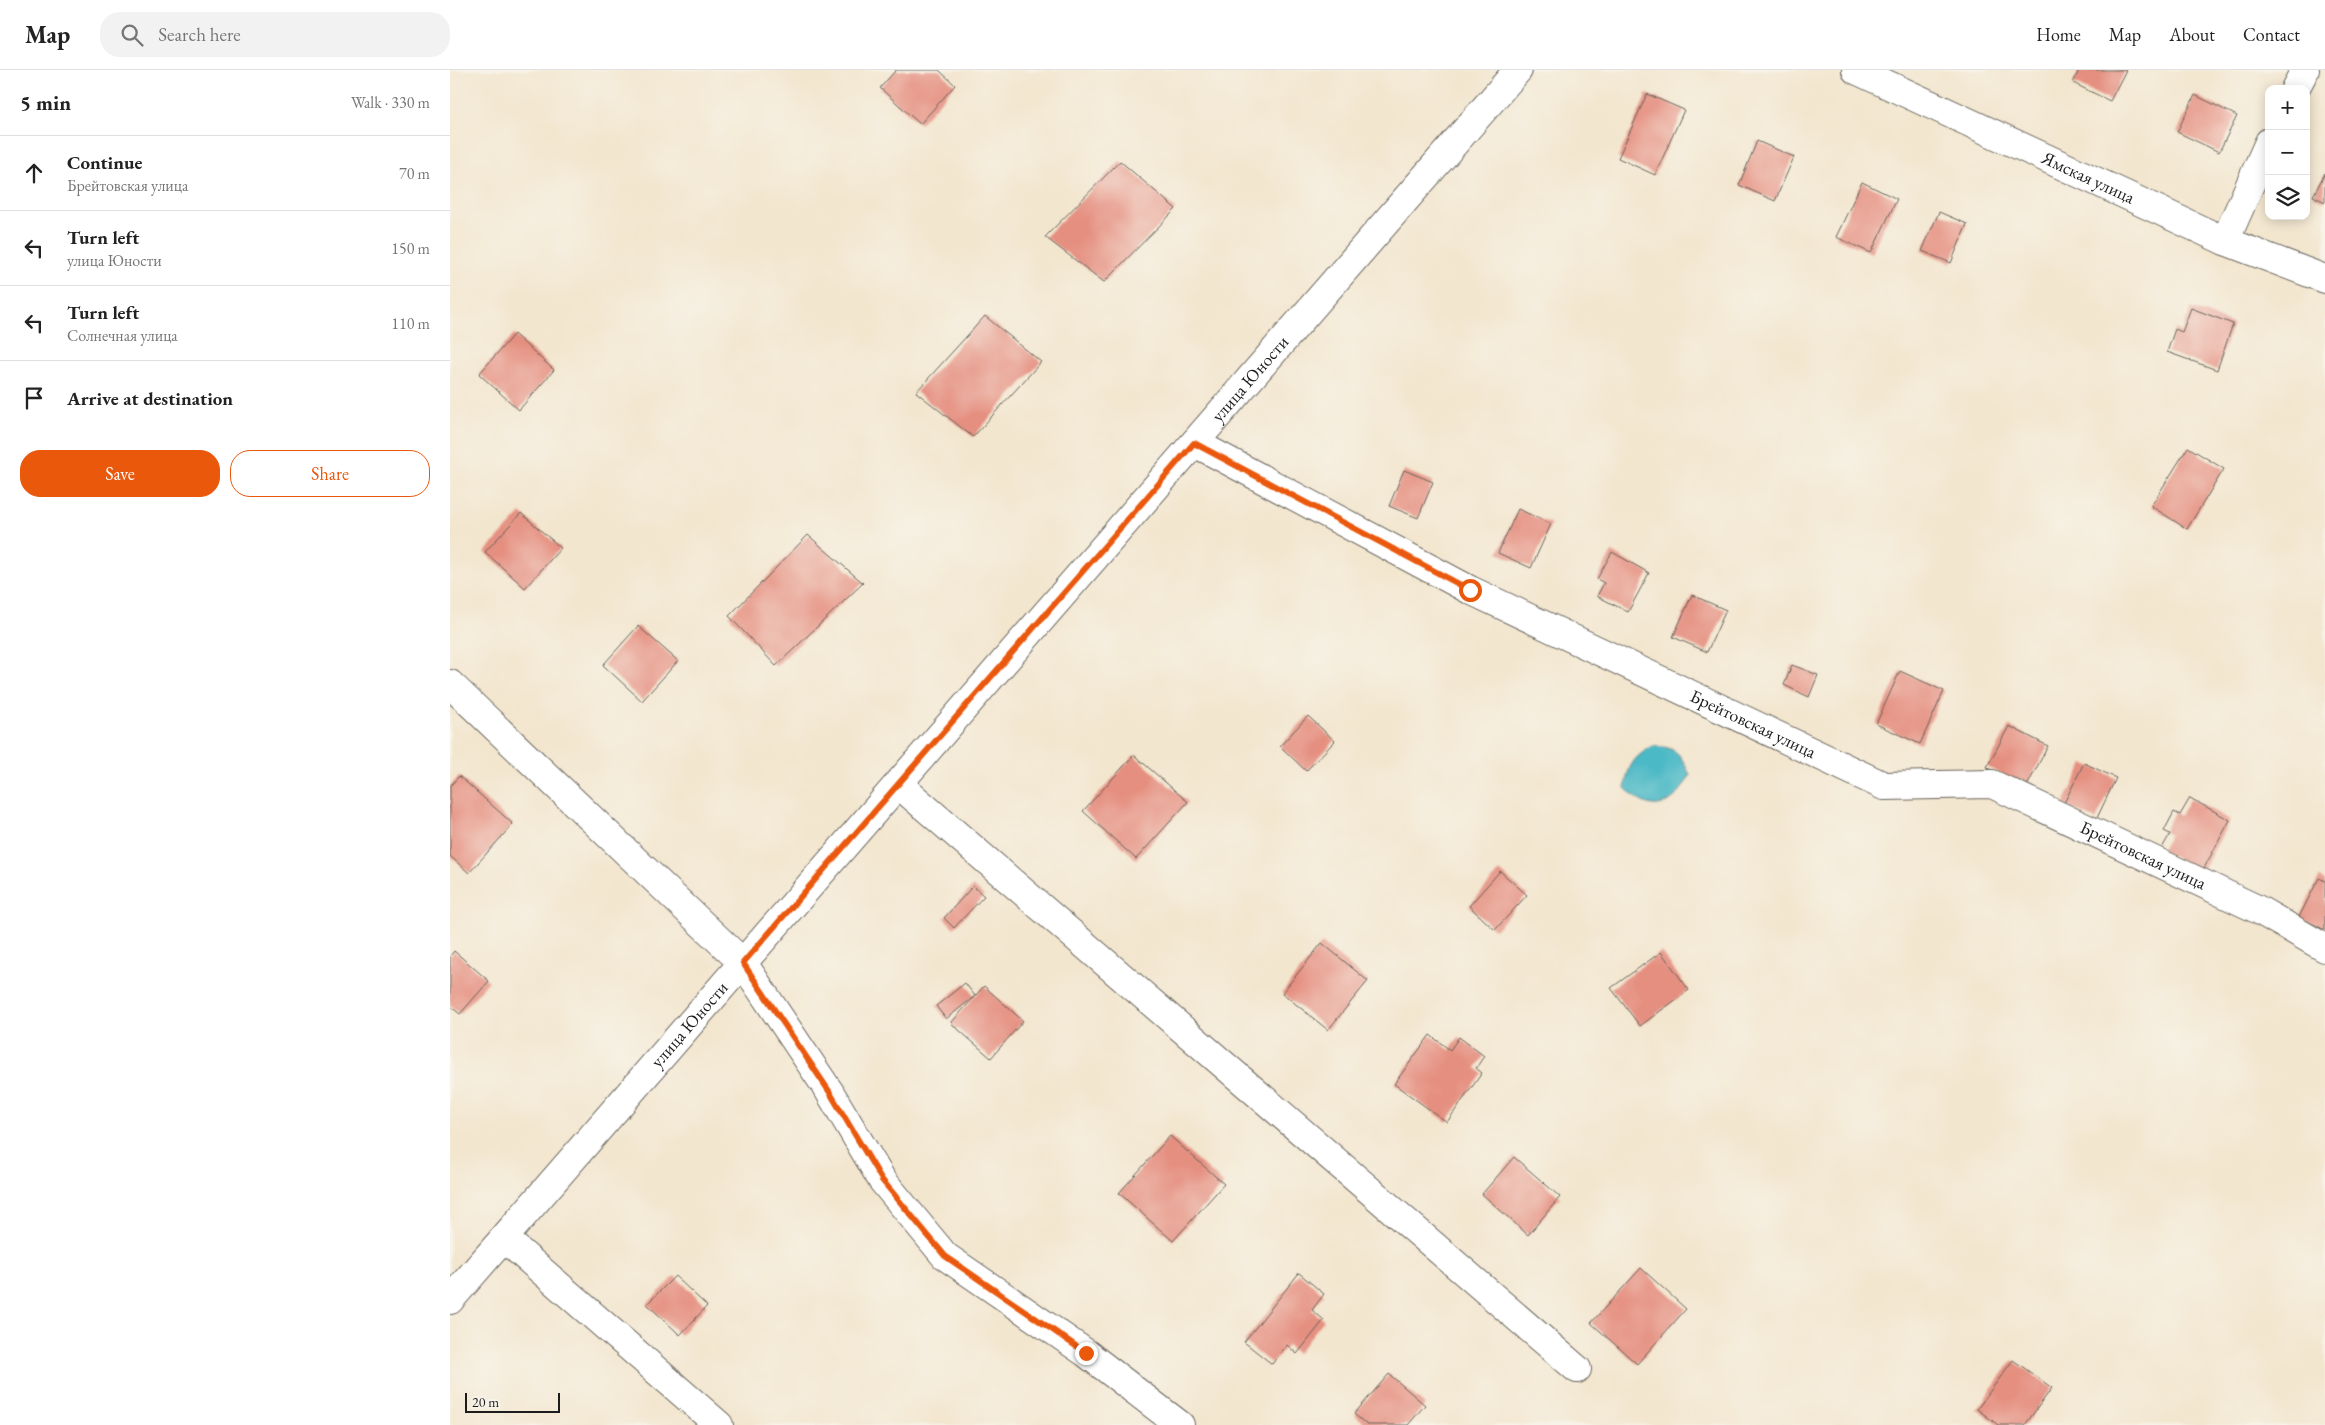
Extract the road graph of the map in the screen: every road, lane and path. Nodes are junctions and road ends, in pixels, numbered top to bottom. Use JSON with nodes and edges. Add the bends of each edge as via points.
{"nodes":[{"id":1,"x":1518,"y":70,"type":"edge"},
{"id":2,"x":1856,"y":70,"type":"edge"},
{"id":3,"x":2304,"y":70,"type":"edge"},
{"id":4,"x":2297,"y":85,"type":"edge"},
{"id":5,"x":2265,"y":151,"type":"edge"},
{"id":6,"x":2225,"y":240,"type":"junction"},
{"id":7,"x":2325,"y":279,"type":"edge"},
{"id":8,"x":1194,"y":443,"type":"junction"},
{"id":9,"x":450,"y":684,"type":"edge"},
{"id":10,"x":898,"y":784,"type":"junction"},
{"id":11,"x":2325,"y":948,"type":"edge"},
{"id":12,"x":743,"y":963,"type":"junction"},
{"id":13,"x":504,"y":1238,"type":"junction"},
{"id":14,"x":450,"y":1300,"type":"edge"},
{"id":15,"x":1577,"y":1369,"type":"dead end"},
{"id":16,"x":719,"y":1425,"type":"edge"},
{"id":17,"x":1180,"y":1425,"type":"edge"}],
"edges":[{"from":1,"to":8,"type":"street","name":"улица Юности"},
{"from":2,"to":6,"type":"street","name":"Ямская улица"},
{"from":3,"to":4,"type":"street"},
{"from":5,"to":6,"type":"street"},
{"from":6,"to":7,"type":"street","name":"Ямская улица"},
{"from":8,"to":10,"type":"street","name":"улица Юности"},
{"from":8,"to":11,"type":"street","name":"Брейтовская улица","via":[[1470,590],[1884,786],[1992,784],[2259,910]]},
{"from":9,"to":12,"type":"street"},
{"from":10,"to":12,"type":"street","name":"улица Юности"},
{"from":10,"to":15,"type":"street"},
{"from":12,"to":13,"type":"street","name":"улица Юности"},
{"from":12,"to":17,"type":"street","via":[[829,1091],[882,1180],[945,1256],[1086,1353]]},
{"from":13,"to":14,"type":"street","name":"улица Юности"},
{"from":13,"to":16,"type":"street"}]}
